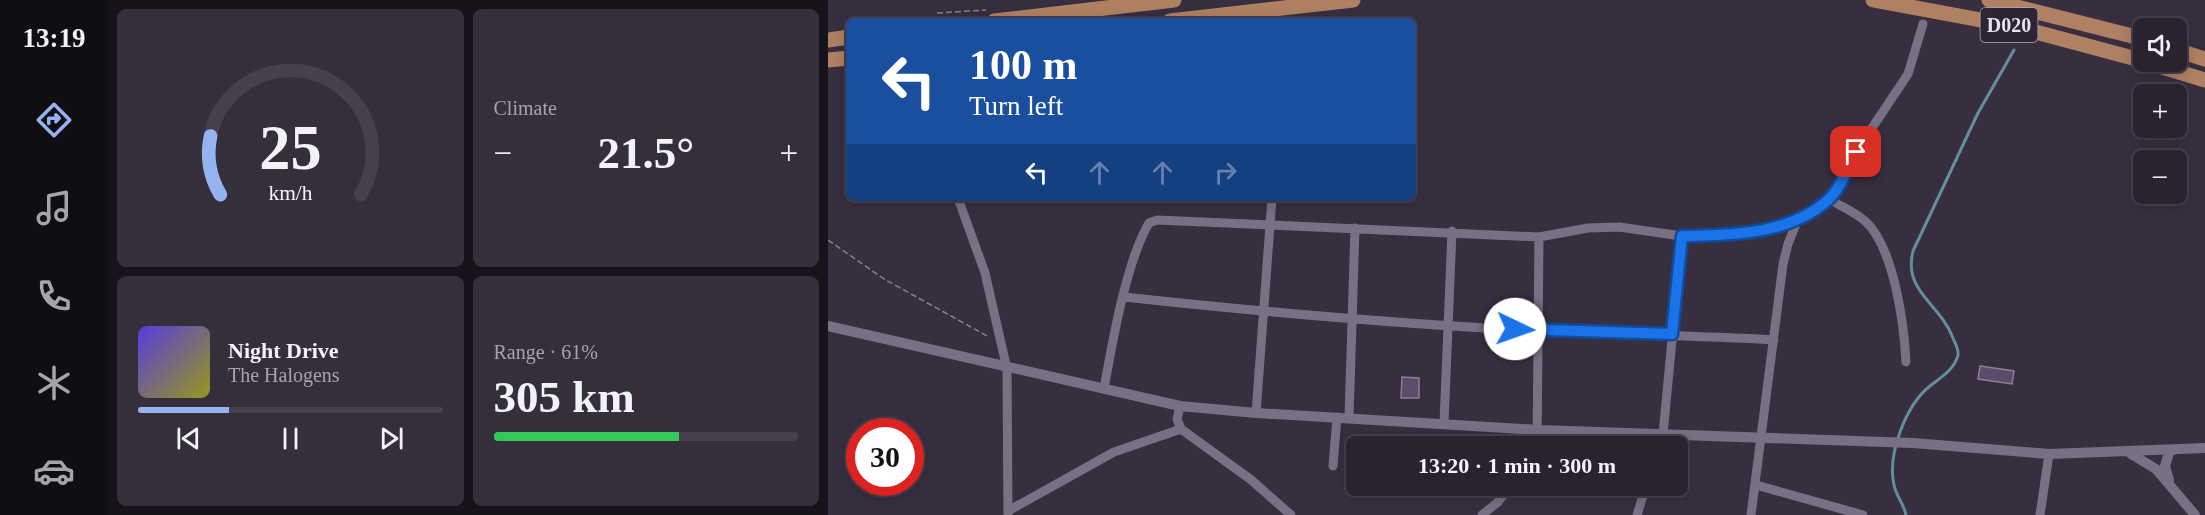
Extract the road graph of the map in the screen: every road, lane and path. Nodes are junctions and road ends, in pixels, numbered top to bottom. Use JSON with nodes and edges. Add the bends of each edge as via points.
{"nodes":[{"id":1,"x":1174,"y":0,"type":"edge"},
{"id":2,"x":1353,"y":0,"type":"edge"},
{"id":3,"x":1873,"y":0,"type":"edge"},
{"id":4,"x":1989,"y":0,"type":"edge"},
{"id":5,"x":1020,"y":18,"type":"edge"},
{"id":6,"x":1196,"y":18,"type":"edge"},
{"id":7,"x":1923,"y":24,"type":"dead end"},
{"id":8,"x":2133,"y":36,"type":"edge"},
{"id":9,"x":846,"y":38,"type":"edge"},
{"id":10,"x":828,"y":40,"type":"edge"},
{"id":11,"x":2187,"y":53,"type":"edge"},
{"id":12,"x":846,"y":58,"type":"edge"},
{"id":13,"x":2133,"y":58,"type":"edge"},
{"id":14,"x":2205,"y":59,"type":"edge"},
{"id":15,"x":828,"y":60,"type":"edge"},
{"id":16,"x":2180,"y":72,"type":"edge"},
{"id":17,"x":2205,"y":80,"type":"edge"},
{"id":18,"x":1829,"y":199,"type":"junction"},
{"id":19,"x":959,"y":201,"type":"edge"},
{"id":20,"x":1272,"y":201,"type":"edge"},
{"id":21,"x":1798,"y":219,"type":"junction"},
{"id":22,"x":1270,"y":224,"type":"junction"},
{"id":23,"x":1355,"y":228,"type":"junction"},
{"id":24,"x":1452,"y":231,"type":"junction"},
{"id":25,"x":1682,"y":236,"type":"junction"},
{"id":26,"x":1539,"y":237,"type":"junction"},
{"id":27,"x":828,"y":240,"type":"edge"},
{"id":28,"x":1124,"y":297,"type":"junction"},
{"id":29,"x":1265,"y":312,"type":"junction"},
{"id":30,"x":1352,"y":318,"type":"junction"},
{"id":31,"x":1447,"y":324,"type":"junction"},
{"id":32,"x":828,"y":326,"type":"edge"},
{"id":33,"x":1538,"y":331,"type":"junction"},
{"id":34,"x":1672,"y":334,"type":"junction"},
{"id":35,"x":993,"y":339,"type":"dead end"},
{"id":36,"x":1774,"y":340,"type":"junction"},
{"id":37,"x":1906,"y":362,"type":"dead end"},
{"id":38,"x":1008,"y":369,"type":"junction"},
{"id":39,"x":1104,"y":389,"type":"junction"},
{"id":40,"x":1180,"y":406,"type":"junction"},
{"id":41,"x":1256,"y":413,"type":"junction"},
{"id":42,"x":1343,"y":417,"type":"junction"},
{"id":43,"x":1444,"y":423,"type":"junction"},
{"id":44,"x":1181,"y":429,"type":"junction"},
{"id":45,"x":1539,"y":430,"type":"junction"},
{"id":46,"x":1663,"y":434,"type":"junction"},
{"id":47,"x":1538,"y":436,"type":"edge"},
{"id":48,"x":1762,"y":437,"type":"junction"},
{"id":49,"x":2205,"y":448,"type":"edge"},
{"id":50,"x":2176,"y":450,"type":"junction"},
{"id":51,"x":2108,"y":453,"type":"junction"},
{"id":52,"x":2049,"y":454,"type":"junction"},
{"id":53,"x":1333,"y":466,"type":"dead end"},
{"id":54,"x":2170,"y":483,"type":"junction"},
{"id":55,"x":1756,"y":485,"type":"junction"},
{"id":56,"x":1502,"y":496,"type":"edge"},
{"id":57,"x":1644,"y":496,"type":"edge"},
{"id":58,"x":1008,"y":513,"type":"edge"},
{"id":59,"x":1291,"y":515,"type":"edge"},
{"id":60,"x":1482,"y":515,"type":"edge"},
{"id":61,"x":1637,"y":515,"type":"edge"},
{"id":62,"x":1751,"y":515,"type":"edge"},
{"id":63,"x":1863,"y":515,"type":"edge"},
{"id":64,"x":2040,"y":515,"type":"edge"},
{"id":65,"x":2194,"y":515,"type":"edge"}],
"edges":[{"from":1,"to":5,"type":"highway"},
{"from":2,"to":6,"type":"highway"},
{"from":3,"to":13,"type":"highway","number":"D020","via":[[2013,26]]},
{"from":4,"to":8,"type":"highway","number":"D020"},
{"from":7,"to":18,"type":"street","via":[[1908,74]]},
{"from":9,"to":10,"type":"highway"},
{"from":11,"to":14,"type":"highway"},
{"from":12,"to":15,"type":"highway"},
{"from":16,"to":17,"type":"highway","number":"D020"},
{"from":18,"to":21,"type":"street"},
{"from":18,"to":37,"type":"street","via":[[1865,221],[1884,250],[1904,331]]},
{"from":19,"to":38,"type":"street","via":[[985,273]]},
{"from":20,"to":22,"type":"street"},
{"from":21,"to":25,"type":"street","via":[[1731,234]]},
{"from":21,"to":36,"type":"street","via":[[1784,264]]},
{"from":22,"to":23,"type":"street"},
{"from":22,"to":28,"type":"street","via":[[1157,220],[1149,224]]},
{"from":22,"to":29,"type":"street"},
{"from":23,"to":24,"type":"street"},
{"from":23,"to":30,"type":"street"},
{"from":24,"to":26,"type":"street"},
{"from":24,"to":31,"type":"street"},
{"from":25,"to":26,"type":"street","via":[[1619,227]]},
{"from":25,"to":34,"type":"street"},
{"from":26,"to":33,"type":"street"},
{"from":27,"to":35,"type":"path","via":[[885,279]]},
{"from":28,"to":29,"type":"street"},
{"from":28,"to":39,"type":"street"},
{"from":29,"to":30,"type":"street"},
{"from":29,"to":41,"type":"street"},
{"from":30,"to":31,"type":"street"},
{"from":30,"to":42,"type":"street"},
{"from":31,"to":33,"type":"street"},
{"from":31,"to":43,"type":"street"},
{"from":32,"to":38,"type":"street"},
{"from":33,"to":34,"type":"street"},
{"from":33,"to":45,"type":"street"},
{"from":34,"to":36,"type":"street"},
{"from":34,"to":46,"type":"street"},
{"from":36,"to":48,"type":"street"},
{"from":38,"to":39,"type":"street"},
{"from":38,"to":58,"type":"street"},
{"from":39,"to":40,"type":"street"},
{"from":40,"to":41,"type":"street"},
{"from":40,"to":44,"type":"street","via":[[1177,419]]},
{"from":41,"to":42,"type":"street"},
{"from":42,"to":43,"type":"street"},
{"from":42,"to":53,"type":"street"},
{"from":43,"to":45,"type":"street"},
{"from":44,"to":58,"type":"street","via":[[1114,452]]},
{"from":44,"to":59,"type":"street","via":[[1250,479]]},
{"from":45,"to":46,"type":"street"},
{"from":45,"to":47,"type":"street"},
{"from":46,"to":48,"type":"street"},
{"from":48,"to":52,"type":"street"},
{"from":48,"to":55,"type":"street"},
{"from":49,"to":50,"type":"street"},
{"from":50,"to":51,"type":"street"},
{"from":50,"to":54,"type":"street","via":[[2170,450],[2166,460]]},
{"from":51,"to":52,"type":"street"},
{"from":51,"to":54,"type":"street","via":[[2134,454]]},
{"from":52,"to":64,"type":"street"},
{"from":54,"to":65,"type":"street"},
{"from":55,"to":62,"type":"street"},
{"from":55,"to":63,"type":"street"},
{"from":56,"to":60,"type":"street"},
{"from":57,"to":61,"type":"street"}]}
